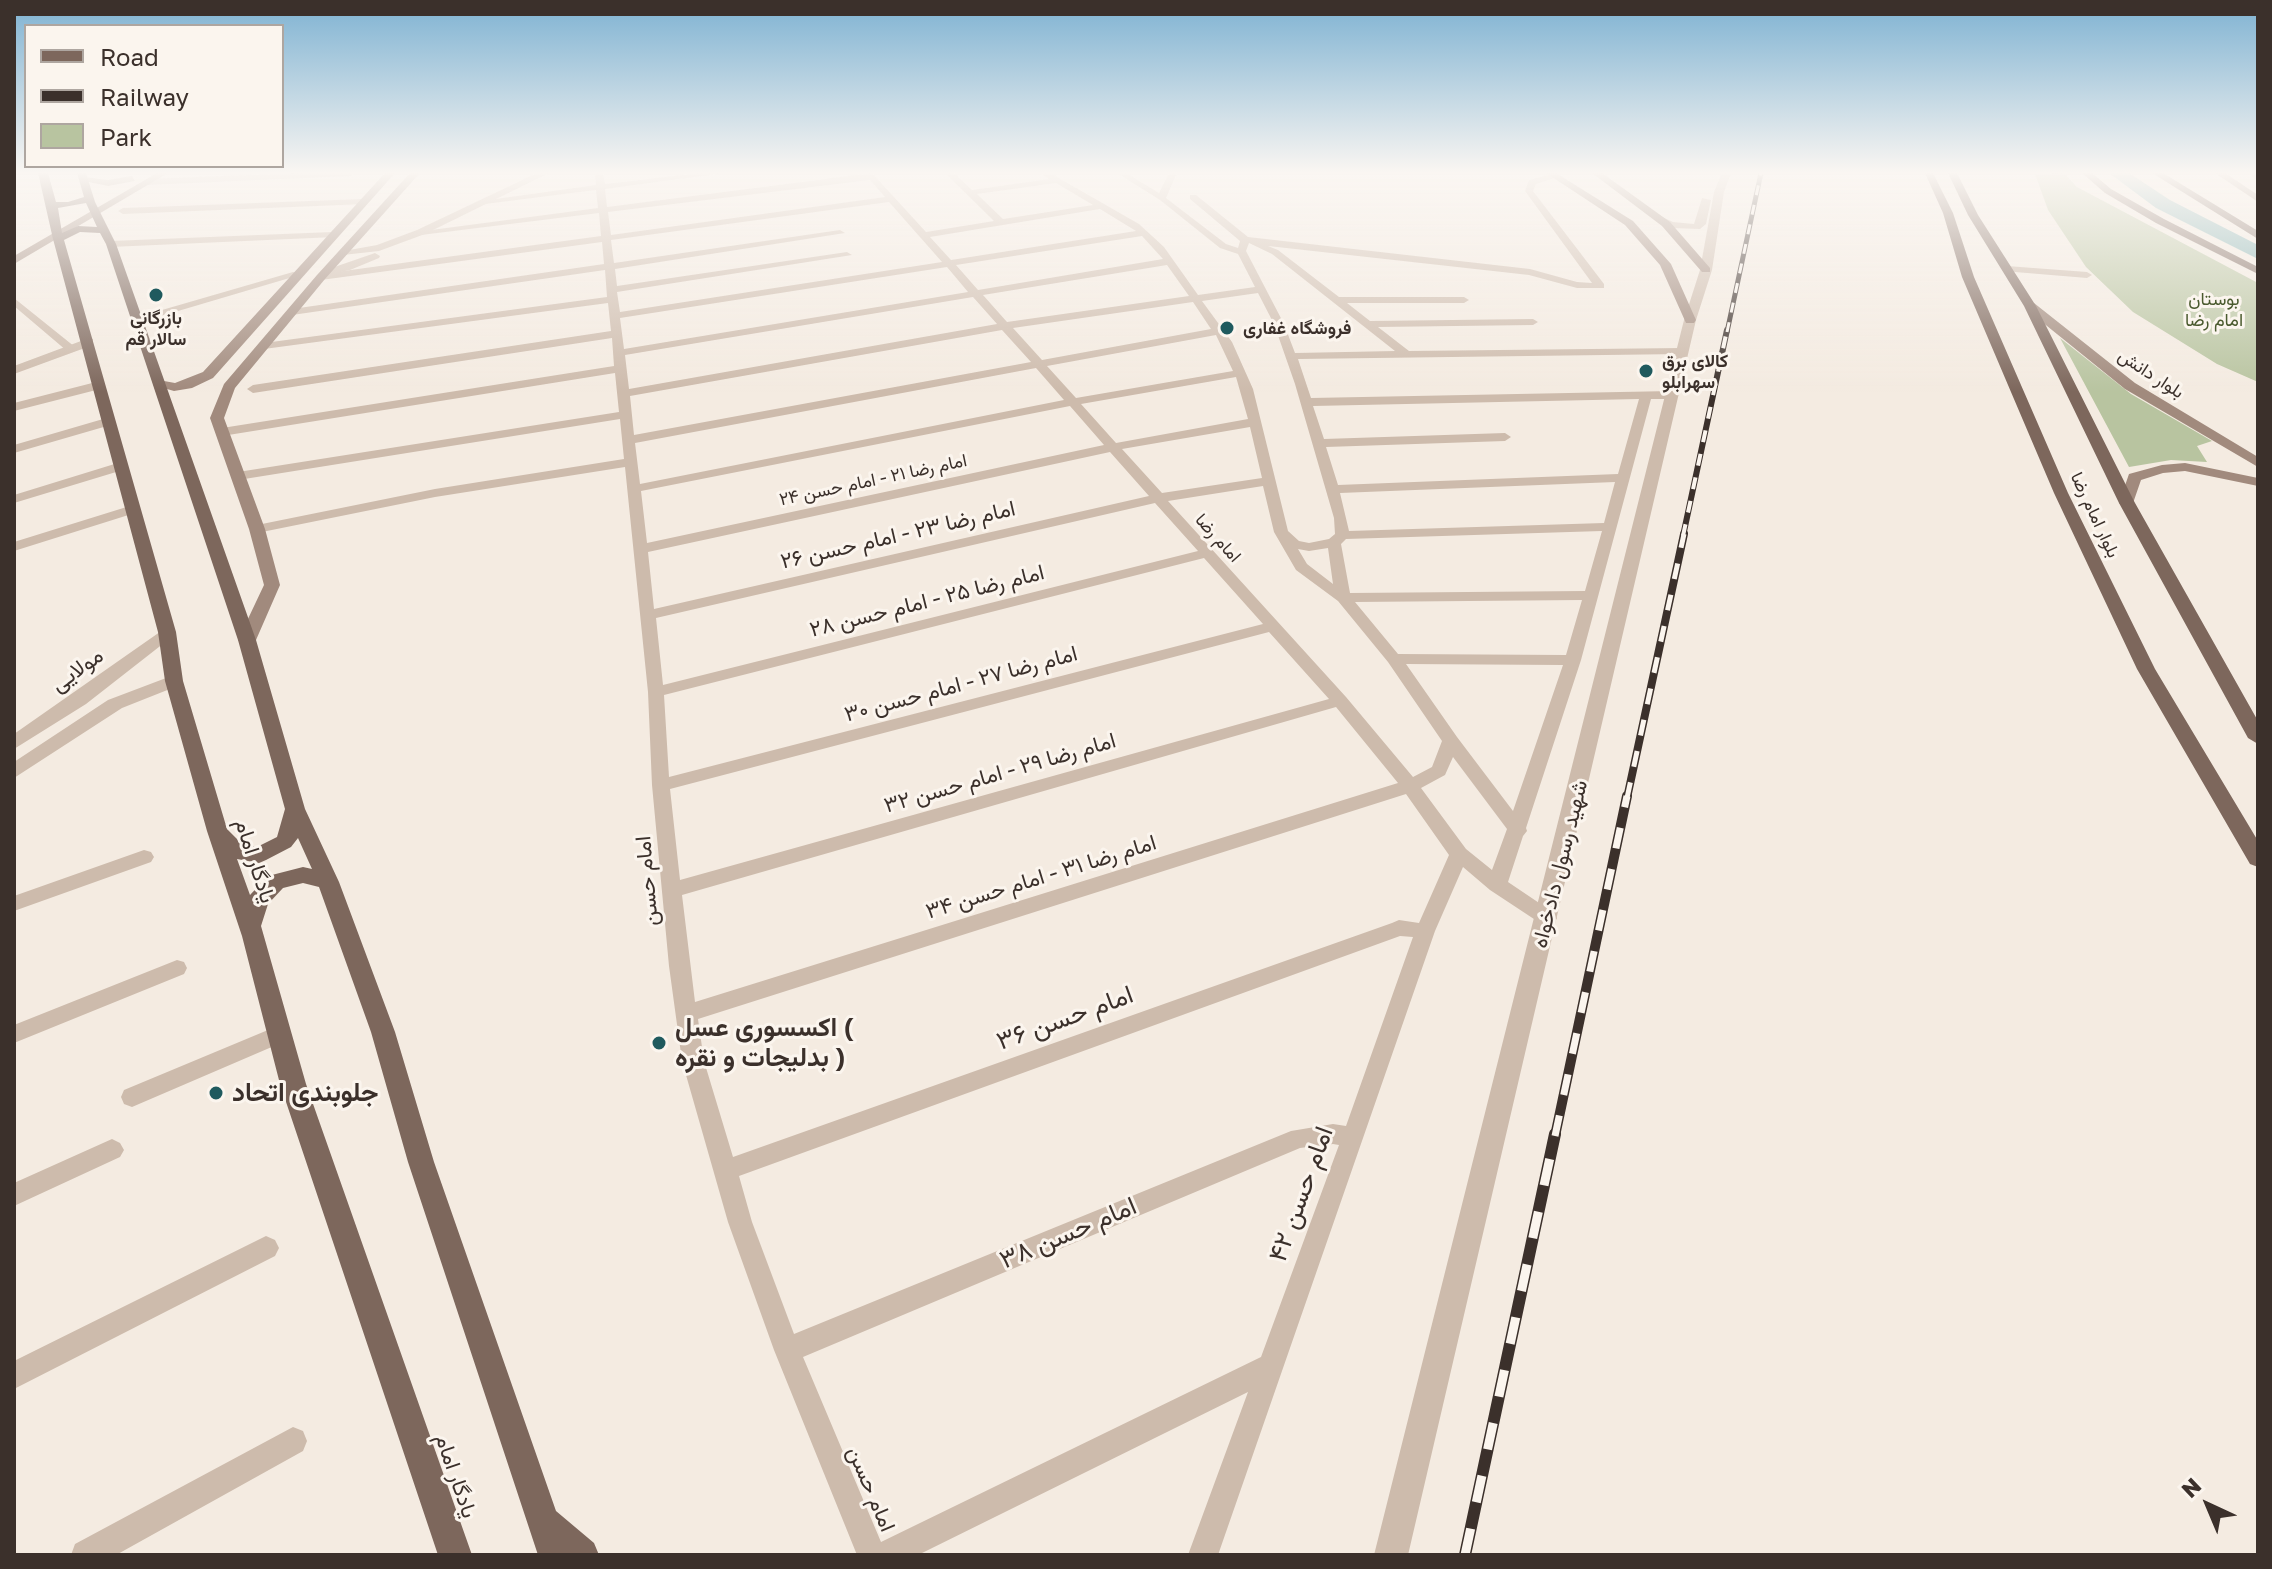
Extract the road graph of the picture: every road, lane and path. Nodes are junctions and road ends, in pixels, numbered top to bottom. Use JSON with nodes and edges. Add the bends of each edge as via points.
{"nodes":[{"id":1,"x":35,"y":246,"type":"edge"},
{"id":2,"x":51,"y":246,"type":"edge"},
{"id":3,"x":58,"y":246,"type":"edge"},
{"id":4,"x":109,"y":246,"type":"edge"},
{"id":5,"x":322,"y":246,"type":"edge"},
{"id":6,"x":348,"y":246,"type":"edge"},
{"id":7,"x":384,"y":246,"type":"edge"},
{"id":8,"x":393,"y":246,"type":"edge"},
{"id":9,"x":541,"y":246,"type":"edge"},
{"id":10,"x":607,"y":246,"type":"edge"},
{"id":11,"x":745,"y":246,"type":"edge"},
{"id":12,"x":934,"y":246,"type":"edge"},
{"id":13,"x":1061,"y":246,"type":"edge"},
{"id":14,"x":1156,"y":246,"type":"edge"},
{"id":15,"x":1243,"y":246,"type":"edge"},
{"id":16,"x":1244,"y":246,"type":"edge"},
{"id":17,"x":1245,"y":246,"type":"edge"},
{"id":18,"x":1570,"y":246,"type":"edge"},
{"id":19,"x":1649,"y":246,"type":"edge"},
{"id":20,"x":1684,"y":246,"type":"edge"},
{"id":21,"x":1710,"y":246,"type":"edge"},
{"id":22,"x":1958,"y":246,"type":"edge"},
{"id":23,"x":1993,"y":246,"type":"edge"},
{"id":24,"x":2207,"y":246,"type":"edge"},
{"id":25,"x":343,"y":252,"type":"junction"},
{"id":26,"x":847,"y":255,"type":"dead end"},
{"id":27,"x":17,"y":260,"type":"edge"},
{"id":28,"x":1170,"y":261,"type":"junction"},
{"id":29,"x":950,"y":264,"type":"junction"},
{"id":30,"x":609,"y":265,"type":"junction"},
{"id":31,"x":2007,"y":269,"type":"junction"},
{"id":32,"x":1706,"y":270,"type":"junction"},
{"id":33,"x":2258,"y":271,"type":"edge"},
{"id":34,"x":297,"y":274,"type":"junction"},
{"id":35,"x":323,"y":274,"type":"junction"},
{"id":36,"x":2087,"y":275,"type":"dead end"},
{"id":37,"x":1261,"y":289,"type":"junction"},
{"id":38,"x":976,"y":293,"type":"junction"},
{"id":39,"x":1197,"y":296,"type":"junction"},
{"id":40,"x":1337,"y":300,"type":"junction"},
{"id":41,"x":1464,"y":300,"type":"dead end"},
{"id":42,"x":14,"y":301,"type":"edge"},
{"id":43,"x":2030,"y":306,"type":"junction"},
{"id":44,"x":292,"y":312,"type":"junction"},
{"id":45,"x":31,"y":315,"type":"junction"},
{"id":46,"x":137,"y":319,"type":"junction"},
{"id":47,"x":1690,"y":320,"type":"junction"},
{"id":48,"x":14,"y":321,"type":"edge"},
{"id":49,"x":1533,"y":322,"type":"dead end"},
{"id":50,"x":1368,"y":324,"type":"junction"},
{"id":51,"x":1005,"y":326,"type":"junction"},
{"id":52,"x":616,"y":327,"type":"junction"},
{"id":53,"x":1219,"y":331,"type":"junction"},
{"id":54,"x":80,"y":345,"type":"junction"},
{"id":55,"x":264,"y":346,"type":"junction"},
{"id":56,"x":1682,"y":351,"type":"junction"},
{"id":57,"x":1291,"y":356,"type":"junction"},
{"id":58,"x":1408,"y":356,"type":"junction"},
{"id":59,"x":1040,"y":364,"type":"junction"},
{"id":60,"x":14,"y":370,"type":"edge"},
{"id":61,"x":1239,"y":373,"type":"junction"},
{"id":62,"x":158,"y":382,"type":"junction"},
{"id":63,"x":100,"y":385,"type":"junction"},
{"id":64,"x":229,"y":387,"type":"junction"},
{"id":65,"x":253,"y":389,"type":"dead end"},
{"id":66,"x":197,"y":392,"type":"junction"},
{"id":67,"x":623,"y":394,"type":"junction"},
{"id":68,"x":1672,"y":395,"type":"junction"},
{"id":69,"x":1646,"y":396,"type":"junction"},
{"id":70,"x":1073,"y":402,"type":"junction"},
{"id":71,"x":1307,"y":402,"type":"junction"},
{"id":72,"x":14,"y":407,"type":"edge"},
{"id":73,"x":625,"y":415,"type":"junction"},
{"id":74,"x":110,"y":421,"type":"junction"},
{"id":75,"x":1255,"y":422,"type":"junction"},
{"id":76,"x":222,"y":432,"type":"junction"},
{"id":77,"x":1505,"y":437,"type":"dead end"},
{"id":78,"x":628,"y":440,"type":"junction"},
{"id":79,"x":1319,"y":443,"type":"junction"},
{"id":80,"x":1113,"y":447,"type":"junction"},
{"id":81,"x":2231,"y":448,"type":"junction"},
{"id":82,"x":14,"y":449,"type":"edge"},
{"id":83,"x":630,"y":462,"type":"junction"},
{"id":84,"x":2258,"y":463,"type":"edge"},
{"id":85,"x":121,"y":466,"type":"junction"},
{"id":86,"x":238,"y":476,"type":"junction"},
{"id":87,"x":1625,"y":478,"type":"junction"},
{"id":88,"x":1268,"y":481,"type":"junction"},
{"id":89,"x":2258,"y":481,"type":"edge"},
{"id":90,"x":633,"y":489,"type":"junction"},
{"id":91,"x":1333,"y":489,"type":"junction"},
{"id":92,"x":1159,"y":498,"type":"junction"},
{"id":93,"x":14,"y":499,"type":"edge"},
{"id":94,"x":2127,"y":503,"type":"junction"},
{"id":95,"x":133,"y":509,"type":"junction"},
{"id":96,"x":1608,"y":527,"type":"junction"},
{"id":97,"x":257,"y":529,"type":"junction"},
{"id":98,"x":1281,"y":532,"type":"junction"},
{"id":99,"x":1338,"y":539,"type":"junction"},
{"id":100,"x":14,"y":547,"type":"edge"},
{"id":101,"x":640,"y":549,"type":"junction"},
{"id":102,"x":1208,"y":553,"type":"junction"},
{"id":103,"x":1591,"y":595,"type":"junction"},
{"id":104,"x":1343,"y":598,"type":"junction"},
{"id":105,"x":647,"y":615,"type":"junction"},
{"id":106,"x":1273,"y":626,"type":"junction"},
{"id":107,"x":167,"y":632,"type":"junction"},
{"id":108,"x":247,"y":640,"type":"junction"},
{"id":109,"x":1394,"y":659,"type":"junction"},
{"id":110,"x":1573,"y":660,"type":"junction"},
{"id":111,"x":174,"y":681,"type":"junction"},
{"id":112,"x":656,"y":692,"type":"junction"},
{"id":113,"x":79,"y":700,"type":"junction"},
{"id":114,"x":1340,"y":701,"type":"junction"},
{"id":115,"x":115,"y":704,"type":"junction"},
{"id":116,"x":2258,"y":738,"type":"edge"},
{"id":117,"x":15,"y":739,"type":"edge"},
{"id":118,"x":1451,"y":741,"type":"junction"},
{"id":119,"x":14,"y":771,"type":"edge"},
{"id":120,"x":661,"y":785,"type":"junction"},
{"id":121,"x":1410,"y":786,"type":"junction"},
{"id":122,"x":295,"y":809,"type":"junction"},
{"id":123,"x":217,"y":831,"type":"junction"},
{"id":124,"x":1518,"y":831,"type":"junction"},
{"id":125,"x":2252,"y":845,"type":"edge"},
{"id":126,"x":1459,"y":854,"type":"junction"},
{"id":127,"x":144,"y":857,"type":"dead end"},
{"id":128,"x":2258,"y":859,"type":"edge"},
{"id":129,"x":328,"y":882,"type":"junction"},
{"id":130,"x":1497,"y":885,"type":"junction"},
{"id":131,"x":672,"y":890,"type":"junction"},
{"id":132,"x":14,"y":904,"type":"edge"},
{"id":133,"x":1547,"y":918,"type":"junction"},
{"id":134,"x":249,"y":927,"type":"junction"},
{"id":135,"x":1425,"y":931,"type":"junction"},
{"id":136,"x":177,"y":968,"type":"dead end"},
{"id":137,"x":686,"y":1014,"type":"junction"},
{"id":138,"x":14,"y":1034,"type":"edge"},
{"id":139,"x":280,"y":1034,"type":"junction"},
{"id":140,"x":132,"y":1097,"type":"dead end"},
{"id":141,"x":1354,"y":1137,"type":"junction"},
{"id":142,"x":112,"y":1150,"type":"dead end"},
{"id":143,"x":726,"y":1170,"type":"junction"},
{"id":144,"x":14,"y":1195,"type":"edge"},
{"id":145,"x":266,"y":1248,"type":"dead end"},
{"id":146,"x":787,"y":1350,"type":"junction"},
{"id":147,"x":1272,"y":1366,"type":"junction"},
{"id":148,"x":14,"y":1375,"type":"edge"},
{"id":149,"x":293,"y":1441,"type":"dead end"},
{"id":150,"x":543,"y":1520,"type":"junction"},
{"id":151,"x":86,"y":1555,"type":"edge"},
{"id":152,"x":455,"y":1555,"type":"edge"},
{"id":153,"x":555,"y":1555,"type":"edge"},
{"id":154,"x":582,"y":1555,"type":"edge"},
{"id":155,"x":872,"y":1555,"type":"edge"},
{"id":156,"x":886,"y":1555,"type":"edge"},
{"id":157,"x":1203,"y":1555,"type":"edge"},
{"id":158,"x":1391,"y":1555,"type":"edge"}],
"edges":[{"from":1,"to":27,"type":"main road"},
{"from":2,"to":27,"type":"main road","via":[[49,253]]},
{"from":3,"to":54,"type":"main road","name":"یادگار امام"},
{"from":4,"to":46,"type":"main road"},
{"from":5,"to":34,"type":"main road"},
{"from":6,"to":25,"type":"main road"},
{"from":7,"to":25,"type":"street"},
{"from":8,"to":35,"type":"street"},
{"from":9,"to":35,"type":"street"},
{"from":10,"to":30,"type":"street","name":"امام حسن"},
{"from":11,"to":30,"type":"street"},
{"from":12,"to":29,"type":"street","name":"امام رضا"},
{"from":13,"to":29,"type":"street"},
{"from":14,"to":28,"type":"street"},
{"from":15,"to":37,"type":"street"},
{"from":16,"to":40,"type":"street","via":[[1275,252]]},
{"from":17,"to":18,"type":"street","via":[[1530,272],[1600,286]]},
{"from":19,"to":47,"type":"main road","via":[[1665,264]]},
{"from":20,"to":32,"type":"main road"},
{"from":21,"to":32,"type":"street","name":"شهید رسول دادخواه"},
{"from":22,"to":125,"type":"main road","name":"بلوار امام رضا","via":[[2068,506],[2146,669]]},
{"from":23,"to":31,"type":"main road","name":"بلوار امام رضا"},
{"from":24,"to":33,"type":"main road"},
{"from":25,"to":35,"type":"main road"},
{"from":26,"to":52,"type":"street"},
{"from":28,"to":38,"type":"street"},
{"from":28,"to":39,"type":"street"},
{"from":29,"to":38,"type":"street","name":"امام رضا"},
{"from":29,"to":52,"type":"street"},
{"from":30,"to":44,"type":"street"},
{"from":30,"to":52,"type":"street","name":"امام حسن"},
{"from":31,"to":36,"type":"street"},
{"from":31,"to":43,"type":"main road","name":"بلوار امام رضا"},
{"from":32,"to":47,"type":"street","name":"شهید رسول دادخواه"},
{"from":34,"to":46,"type":"street"},
{"from":34,"to":66,"type":"main road"},
{"from":35,"to":44,"type":"main road"},
{"from":37,"to":39,"type":"street"},
{"from":37,"to":57,"type":"street"},
{"from":38,"to":51,"type":"street","name":"امام رضا"},
{"from":38,"to":52,"type":"street"},
{"from":39,"to":51,"type":"street"},
{"from":39,"to":53,"type":"street"},
{"from":40,"to":41,"type":"street"},
{"from":40,"to":50,"type":"street"},
{"from":42,"to":45,"type":"street"},
{"from":43,"to":81,"type":"main road","name":"بلوار دانش","via":[[2130,386]]},
{"from":43,"to":94,"type":"main road","name":"بلوار امام رضا"},
{"from":44,"to":55,"type":"main road"},
{"from":45,"to":48,"type":"street"},
{"from":45,"to":54,"type":"street"},
{"from":46,"to":62,"type":"main road"},
{"from":47,"to":56,"type":"street","name":"شهید رسول دادخواه"},
{"from":49,"to":50,"type":"street"},
{"from":50,"to":58,"type":"street"},
{"from":51,"to":59,"type":"street","name":"امام رضا"},
{"from":51,"to":67,"type":"street"},
{"from":52,"to":55,"type":"street"},
{"from":52,"to":65,"type":"street"},
{"from":52,"to":67,"type":"street","name":"امام حسن"},
{"from":52,"to":76,"type":"street"},
{"from":53,"to":59,"type":"street"},
{"from":53,"to":61,"type":"street"},
{"from":54,"to":60,"type":"street"},
{"from":54,"to":63,"type":"main road","name":"یادگار امام"},
{"from":55,"to":64,"type":"main road"},
{"from":56,"to":58,"type":"street"},
{"from":56,"to":68,"type":"street","name":"شهید رسول دادخواه"},
{"from":57,"to":58,"type":"street"},
{"from":57,"to":71,"type":"street"},
{"from":59,"to":70,"type":"street","name":"امام رضا"},
{"from":59,"to":78,"type":"street"},
{"from":61,"to":70,"type":"street"},
{"from":61,"to":75,"type":"street"},
{"from":62,"to":66,"type":"main road"},
{"from":62,"to":108,"type":"main road"},
{"from":63,"to":72,"type":"street"},
{"from":63,"to":74,"type":"main road","name":"یادگار امام"},
{"from":64,"to":66,"type":"main road"},
{"from":64,"to":76,"type":"main road","via":[[217,418]]},
{"from":67,"to":73,"type":"street","name":"امام حسن"},
{"from":68,"to":69,"type":"street"},
{"from":68,"to":133,"type":"street","name":"شهید رسول دادخواه"},
{"from":69,"to":71,"type":"street"},
{"from":69,"to":87,"type":"street"},
{"from":70,"to":80,"type":"street","name":"امام رضا"},
{"from":70,"to":90,"type":"street"},
{"from":71,"to":79,"type":"street"},
{"from":73,"to":78,"type":"street","name":"امام حسن"},
{"from":73,"to":86,"type":"street"},
{"from":74,"to":82,"type":"street"},
{"from":74,"to":85,"type":"main road","name":"یادگار امام"},
{"from":75,"to":80,"type":"street","name":"امام رضا ۲۱ - امام حسن ۲۴"},
{"from":75,"to":88,"type":"street"},
{"from":76,"to":86,"type":"main road"},
{"from":77,"to":79,"type":"street"},
{"from":78,"to":83,"type":"street","name":"امام حسن"},
{"from":79,"to":91,"type":"street"},
{"from":80,"to":92,"type":"street","name":"امام رضا"},
{"from":80,"to":101,"type":"street","name":"امام رضا ۲۱ - امام حسن ۲۴"},
{"from":81,"to":84,"type":"main road","name":"بلوار دانش"},
{"from":81,"to":89,"type":"main road","via":[[2215,451]]},
{"from":83,"to":90,"type":"street","name":"امام حسن"},
{"from":83,"to":97,"type":"street"},
{"from":85,"to":93,"type":"street"},
{"from":85,"to":95,"type":"main road","name":"یادگار امام"},
{"from":86,"to":97,"type":"main road"},
{"from":87,"to":91,"type":"street"},
{"from":87,"to":96,"type":"street"},
{"from":88,"to":92,"type":"street","name":"امام رضا ۲۳ - امام حسن ۲۶"},
{"from":88,"to":98,"type":"street"},
{"from":89,"to":94,"type":"main road","via":[[2185,467],[2162,469],[2134,477]]},
{"from":90,"to":101,"type":"street","name":"امام حسن"},
{"from":91,"to":99,"type":"street"},
{"from":92,"to":102,"type":"street","name":"امام رضا"},
{"from":92,"to":105,"type":"street","name":"امام رضا ۲۳ - امام حسن ۲۶"},
{"from":94,"to":116,"type":"main road","name":"بلوار امام رضا"},
{"from":95,"to":100,"type":"street"},
{"from":95,"to":107,"type":"main road","name":"یادگار امام"},
{"from":96,"to":99,"type":"street"},
{"from":96,"to":103,"type":"street"},
{"from":97,"to":108,"type":"main road","via":[[272,585]]},
{"from":98,"to":99,"type":"street","via":[[1294,544],[1309,547]]},
{"from":98,"to":104,"type":"street","via":[[1301,567]]},
{"from":99,"to":104,"type":"street"},
{"from":101,"to":105,"type":"street","name":"امام حسن"},
{"from":102,"to":106,"type":"street","name":"امام رضا"},
{"from":102,"to":112,"type":"street","name":"امام رضا ۲۵ - امام حسن ۲۸"},
{"from":103,"to":104,"type":"street"},
{"from":103,"to":110,"type":"street"},
{"from":104,"to":109,"type":"street"},
{"from":105,"to":112,"type":"street","name":"امام حسن"},
{"from":106,"to":114,"type":"street","name":"امام رضا"},
{"from":106,"to":120,"type":"street","name":"امام رضا ۲۷ - امام حسن ۳۰"},
{"from":107,"to":111,"type":"main road","name":"یادگار امام"},
{"from":107,"to":113,"type":"street","name":"مولایی"},
{"from":108,"to":122,"type":"main road"},
{"from":109,"to":110,"type":"street"},
{"from":109,"to":118,"type":"street"},
{"from":110,"to":124,"type":"street"},
{"from":111,"to":115,"type":"street"},
{"from":111,"to":123,"type":"main road","name":"یادگار امام"},
{"from":112,"to":120,"type":"street","name":"امام حسن"},
{"from":113,"to":115,"type":"street","via":[[100,696]]},
{"from":113,"to":117,"type":"street","name":"مولایی"},
{"from":114,"to":121,"type":"street","name":"امام رضا"},
{"from":114,"to":131,"type":"street","name":"امام رضا ۲۹ - امام حسن ۳۲"},
{"from":115,"to":119,"type":"street"},
{"from":118,"to":121,"type":"street","name":"امام رضا ۳۱ - امام حسن ۳۴","via":[[1439,771]]},
{"from":118,"to":124,"type":"street"},
{"from":120,"to":131,"type":"street","name":"امام حسن"},
{"from":121,"to":126,"type":"street","name":"امام رضا"},
{"from":121,"to":137,"type":"street","name":"امام رضا ۳۱ - امام حسن ۳۴"},
{"from":122,"to":123,"type":"main road","via":[[284,842],[259,855],[236,851]]},
{"from":122,"to":129,"type":"main road"},
{"from":123,"to":134,"type":"main road","name":"یادگار امام"},
{"from":124,"to":130,"type":"street"},
{"from":125,"to":128,"type":"main road","name":"بلوار امام رضا"},
{"from":126,"to":130,"type":"street","name":"امام رضا"},
{"from":126,"to":135,"type":"street","name":"امام حسن ۴۲"},
{"from":127,"to":132,"type":"street"},
{"from":129,"to":134,"type":"main road","via":[[303,875],[276,882],[258,900]]},
{"from":129,"to":150,"type":"main road","via":[[383,1032],[421,1162]]},
{"from":130,"to":133,"type":"street","name":"امام رضا"},
{"from":131,"to":137,"type":"street","name":"امام حسن"},
{"from":133,"to":158,"type":"street","name":"شهید رسول دادخواه"},
{"from":134,"to":139,"type":"main road","name":"یادگار امام"},
{"from":135,"to":141,"type":"street","name":"امام حسن ۴۲"},
{"from":135,"to":143,"type":"street","name":"امام حسن ۳۶","via":[[1399,928]]},
{"from":136,"to":138,"type":"street"},
{"from":137,"to":143,"type":"street","name":"امام حسن","via":[[693,1061]]},
{"from":139,"to":140,"type":"street"},
{"from":139,"to":152,"type":"main road","name":"یادگار امام","via":[[335,1211]]},
{"from":141,"to":146,"type":"street","name":"امام حسن ۳۸","via":[[1299,1138]]},
{"from":141,"to":147,"type":"street","name":"امام حسن ۴۲"},
{"from":142,"to":144,"type":"street"},
{"from":143,"to":146,"type":"street","name":"امام حسن"},
{"from":145,"to":148,"type":"street"},
{"from":146,"to":155,"type":"street","name":"امام حسن"},
{"from":147,"to":156,"type":"street"},
{"from":147,"to":157,"type":"street","name":"امام حسن ۴۲"},
{"from":149,"to":151,"type":"street"},
{"from":150,"to":153,"type":"main road"},
{"from":150,"to":154,"type":"main road"}]}
